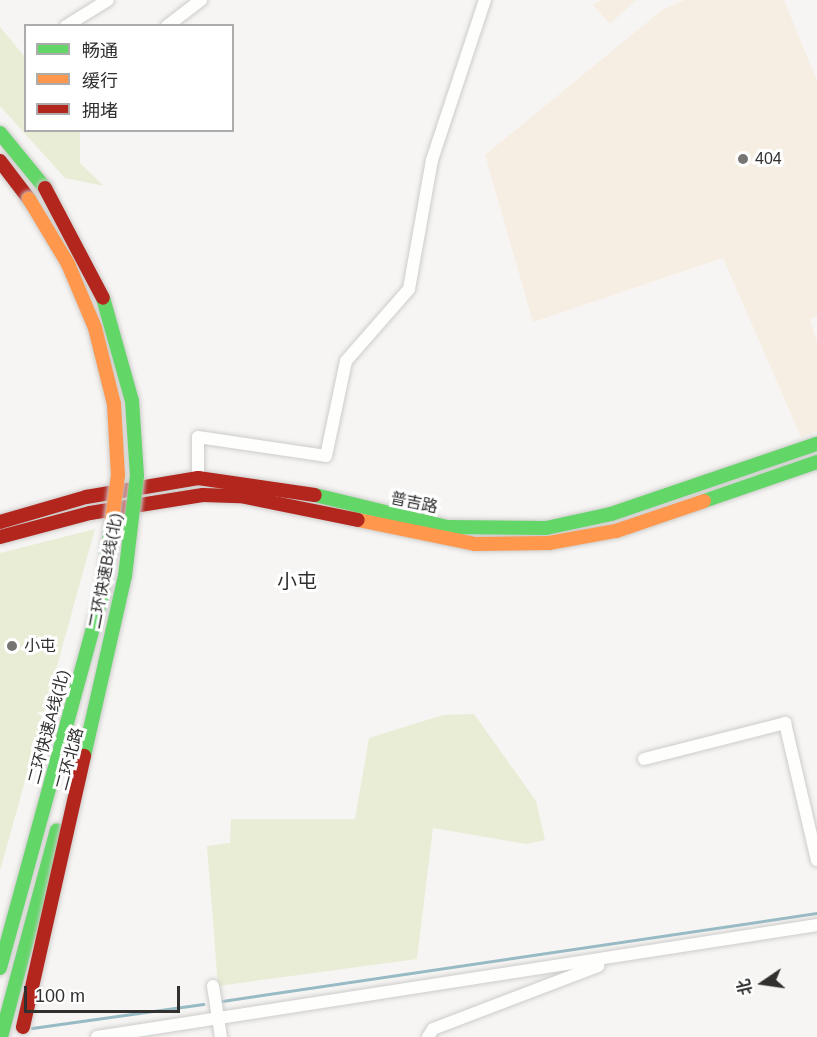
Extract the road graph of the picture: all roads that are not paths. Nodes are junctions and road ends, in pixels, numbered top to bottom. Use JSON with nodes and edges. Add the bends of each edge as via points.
{"nodes":[{"id":1,"x":108,"y":0,"type":"edge"},
{"id":2,"x":201,"y":0,"type":"edge"},
{"id":3,"x":485,"y":0,"type":"edge"},
{"id":4,"x":69,"y":24,"type":"edge"},
{"id":5,"x":169,"y":24,"type":"edge"},
{"id":6,"x":0,"y":133,"type":"edge"},
{"id":7,"x":0,"y":161,"type":"edge"},
{"id":8,"x":817,"y":444,"type":"edge"},
{"id":9,"x":817,"y":462,"type":"edge"},
{"id":10,"x":198,"y":478,"type":"junction"},
{"id":11,"x":146,"y":487,"type":"junction"},
{"id":12,"x":108,"y":493,"type":"junction"},
{"id":13,"x":145,"y":503,"type":"junction"},
{"id":14,"x":107,"y":510,"type":"junction"},
{"id":15,"x":0,"y":522,"type":"edge"},
{"id":16,"x":0,"y":537,"type":"edge"},
{"id":17,"x":102,"y":594,"type":"junction"},
{"id":18,"x":120,"y":598,"type":"junction"},
{"id":19,"x":644,"y":759,"type":"dead end"},
{"id":20,"x":817,"y":860,"type":"edge"},
{"id":21,"x":0,"y":909,"type":"edge"},
{"id":22,"x":817,"y":925,"type":"edge"},
{"id":23,"x":0,"y":933,"type":"edge"},
{"id":24,"x":611,"y":961,"type":"dead end"},
{"id":25,"x":0,"y":968,"type":"edge"},
{"id":26,"x":511,"y":976,"type":"junction"},
{"id":27,"x":213,"y":986,"type":"dead end"},
{"id":28,"x":519,"y":997,"type":"junction"},
{"id":29,"x":218,"y":1021,"type":"junction"},
{"id":30,"x":1,"y":1037,"type":"edge"},
{"id":31,"x":10,"y":1037,"type":"edge"},
{"id":32,"x":20,"y":1037,"type":"edge"},
{"id":33,"x":97,"y":1037,"type":"edge"},
{"id":34,"x":221,"y":1037,"type":"edge"},
{"id":35,"x":428,"y":1037,"type":"edge"}],
"edges":[{"from":1,"to":4,"type":"street"},
{"from":2,"to":5,"type":"street"},
{"from":3,"to":10,"type":"street","via":[[432,160],[409,289],[345,361],[326,456],[198,437]]},
{"from":6,"to":18,"type":"main road","name":"二环快速B线(北)","bridge":true,"via":[[45,188],[95,278],[129,382],[137,476]]},
{"from":7,"to":17,"type":"main road","name":"二环快速A线(北)","bridge":true,"via":[[29,199],[78,285],[111,386],[118,476]]},
{"from":8,"to":10,"type":"main road","name":"普吉路","via":[[611,514],[506,531],[447,527],[298,491]]},
{"from":9,"to":13,"type":"main road","name":"普吉路","via":[[616,531],[510,546],[436,539],[240,496]]},
{"from":10,"to":11,"type":"main road","name":"普吉路"},
{"from":11,"to":12,"type":"main road","name":"普吉路"},
{"from":11,"to":13,"type":"main road","name":"二环北路"},
{"from":12,"to":14,"type":"main road","name":"二环北路"},
{"from":12,"to":15,"type":"main road","name":"普吉路"},
{"from":13,"to":14,"type":"main road","name":"普吉路"},
{"from":13,"to":31,"type":"main road","name":"二环北路","via":[[123,623]]},
{"from":14,"to":16,"type":"main road","name":"普吉路"},
{"from":14,"to":23,"type":"main road","name":"二环北路","via":[[85,622]]},
{"from":17,"to":21,"type":"main road","bridge":true},
{"from":17,"to":25,"type":"main road","name":"二环快速A线(北)","bridge":true},
{"from":18,"to":30,"type":"main road","name":"二环快速B线(北)","bridge":true},
{"from":18,"to":32,"type":"main road","bridge":true},
{"from":19,"to":20,"type":"street","via":[[785,723]]},
{"from":22,"to":26,"type":"street"},
{"from":24,"to":28,"type":"street"},
{"from":26,"to":28,"type":"street"},
{"from":26,"to":29,"type":"street"},
{"from":27,"to":29,"type":"street"},
{"from":28,"to":35,"type":"street","via":[[432,1029]]},
{"from":29,"to":33,"type":"street"},
{"from":29,"to":34,"type":"street"}]}
